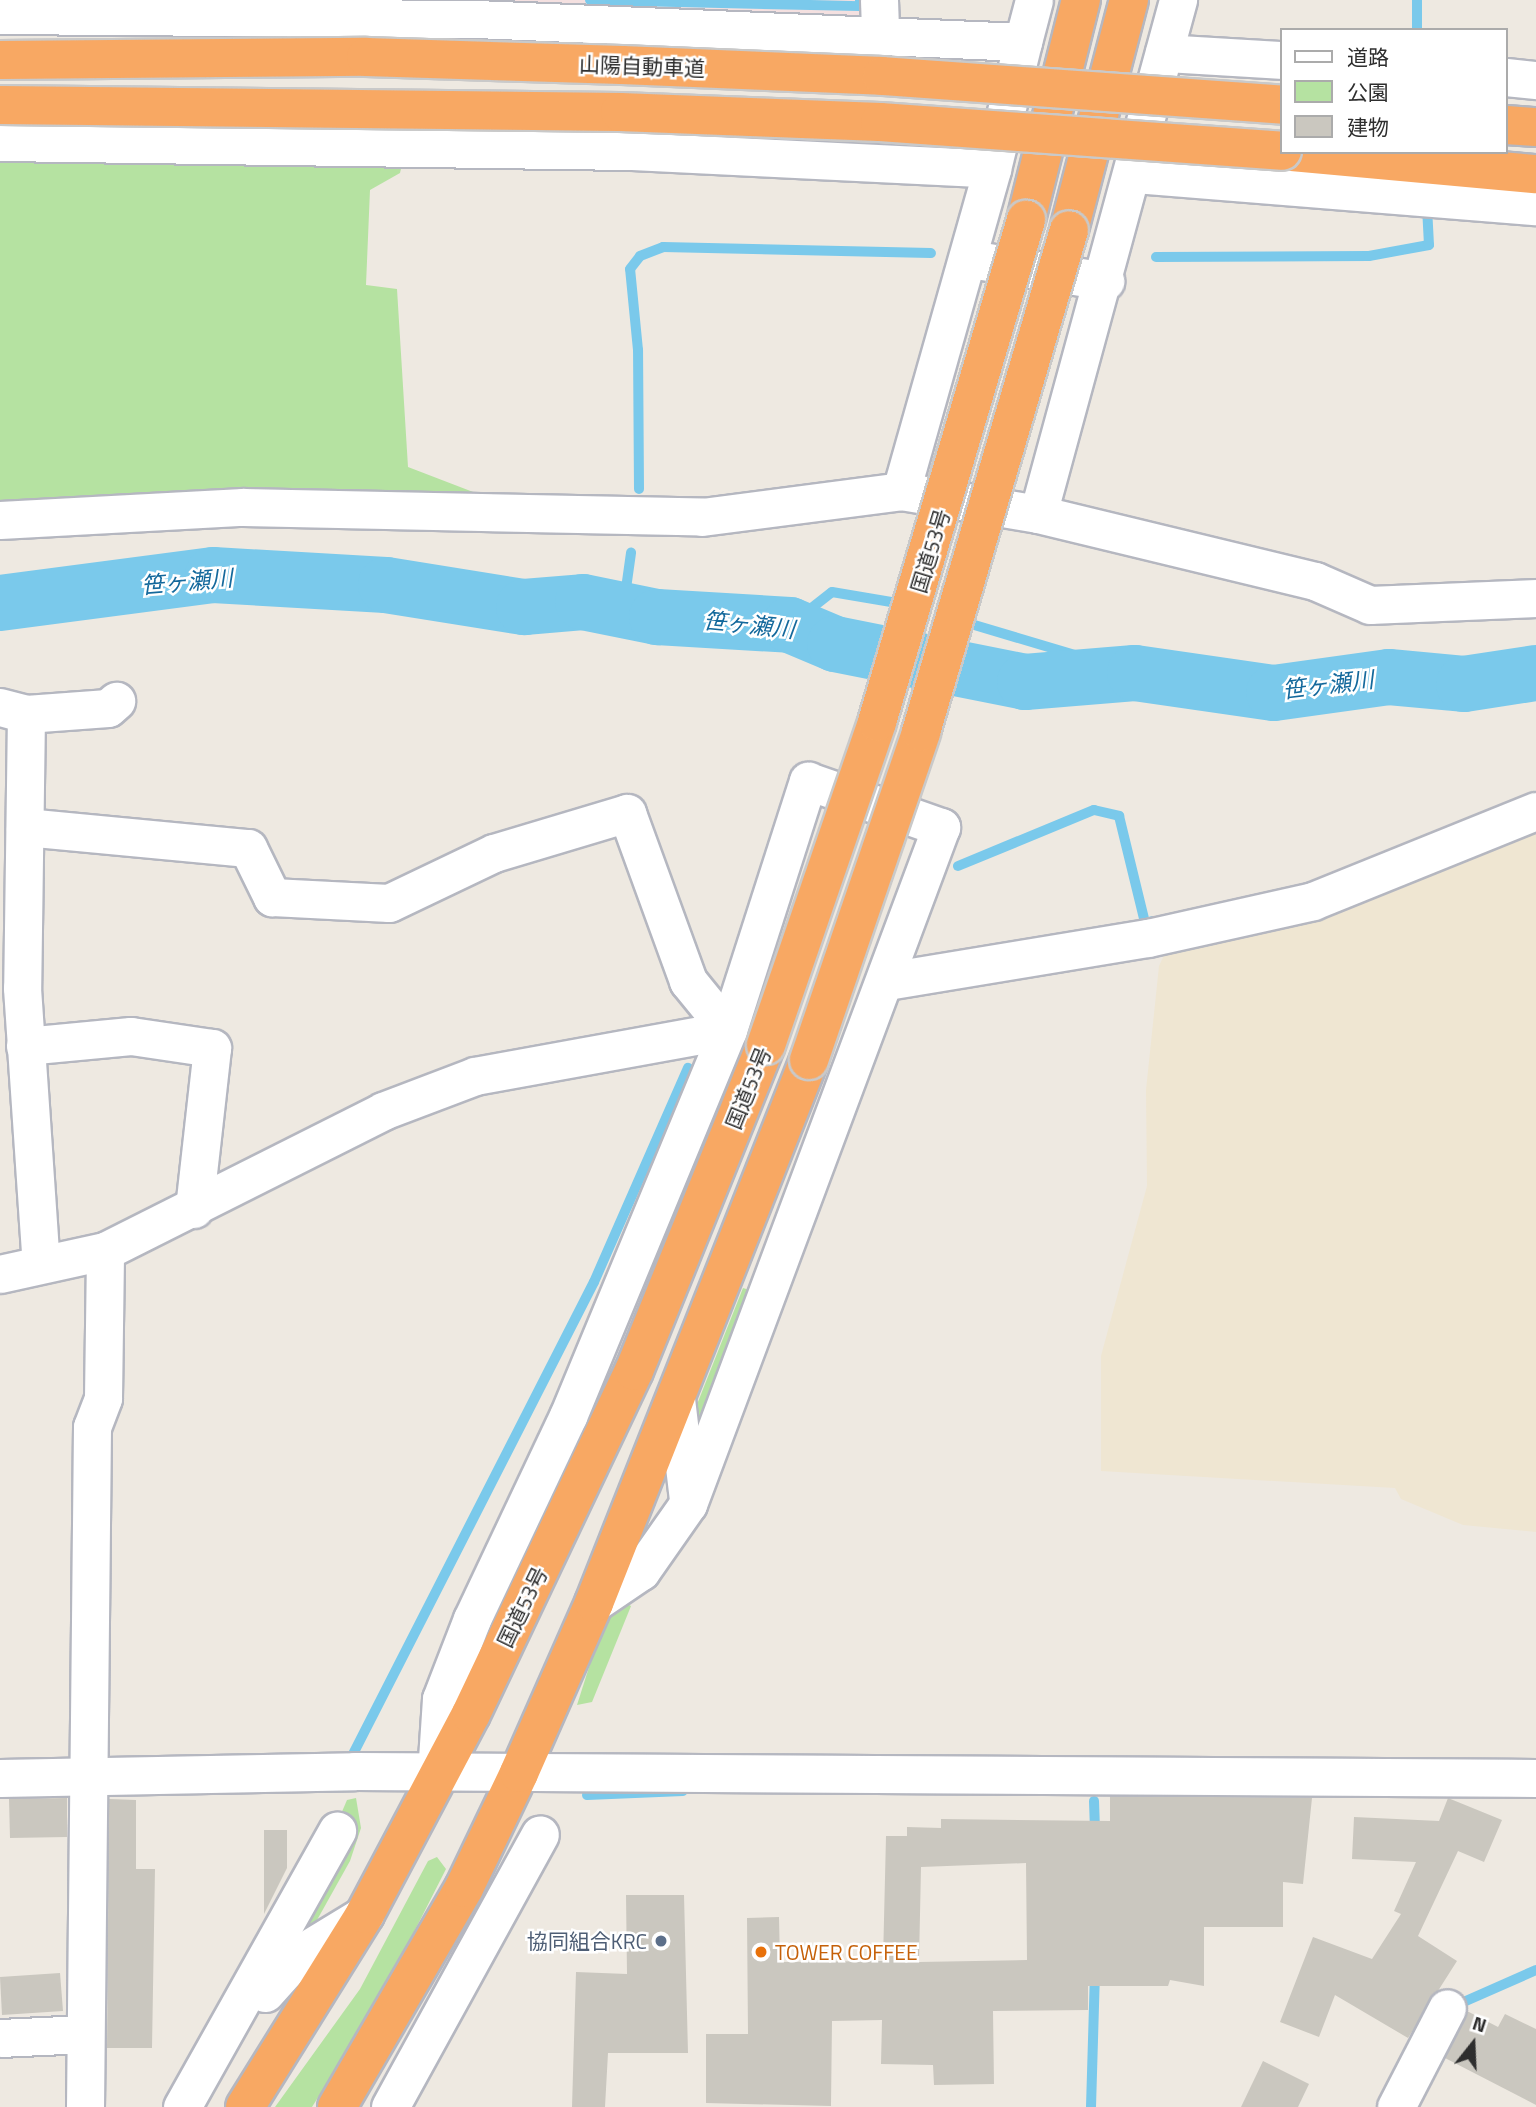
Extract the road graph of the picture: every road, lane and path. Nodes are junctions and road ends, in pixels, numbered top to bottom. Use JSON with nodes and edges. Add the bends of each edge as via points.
{"nodes":[{"id":1,"x":1034,"y":0,"type":"edge"},
{"id":2,"x":1082,"y":0,"type":"edge"},
{"id":3,"x":1129,"y":0,"type":"edge"},
{"id":4,"x":1178,"y":0,"type":"edge"},
{"id":5,"x":0,"y":15,"type":"edge"},
{"id":6,"x":879,"y":17,"type":"edge"},
{"id":7,"x":1023,"y":42,"type":"junction"},
{"id":8,"x":1164,"y":53,"type":"junction"},
{"id":9,"x":0,"y":60,"type":"edge"},
{"id":10,"x":1280,"y":60,"type":"edge"},
{"id":11,"x":1508,"y":77,"type":"edge"},
{"id":12,"x":1536,"y":80,"type":"edge"},
{"id":13,"x":0,"y":105,"type":"edge"},
{"id":14,"x":1280,"y":105,"type":"edge"},
{"id":15,"x":1508,"y":125,"type":"edge"},
{"id":16,"x":1536,"y":127,"type":"edge"},
{"id":17,"x":0,"y":142,"type":"edge"},
{"id":18,"x":1280,"y":151,"type":"edge"},
{"id":19,"x":1314,"y":154,"type":"edge"},
{"id":20,"x":992,"y":169,"type":"junction"},
{"id":21,"x":1135,"y":174,"type":"junction"},
{"id":22,"x":1536,"y":174,"type":"edge"},
{"id":23,"x":1536,"y":206,"type":"edge"},
{"id":24,"x":966,"y":259,"type":"junction"},
{"id":25,"x":1105,"y":281,"type":"junction"},
{"id":26,"x":901,"y":491,"type":"junction"},
{"id":27,"x":1038,"y":514,"type":"junction"},
{"id":28,"x":0,"y":520,"type":"edge"},
{"id":29,"x":1536,"y":598,"type":"edge"},
{"id":30,"x":116,"y":701,"type":"dead end"},
{"id":31,"x":13,"y":710,"type":"edge"},
{"id":32,"x":1536,"y":811,"type":"edge"},
{"id":33,"x":25,"y":827,"type":"junction"},
{"id":34,"x":887,"y":981,"type":"junction"},
{"id":35,"x":728,"y":1030,"type":"junction"},
{"id":36,"x":25,"y":1046,"type":"junction"},
{"id":37,"x":14,"y":1129,"type":"edge"},
{"id":38,"x":194,"y":1209,"type":"junction"},
{"id":39,"x":105,"y":1251,"type":"junction"},
{"id":40,"x":41,"y":1264,"type":"junction"},
{"id":41,"x":0,"y":1274,"type":"edge"},
{"id":42,"x":676,"y":1399,"type":"junction"},
{"id":43,"x":688,"y":1504,"type":"junction"},
{"id":44,"x":594,"y":1603,"type":"junction"},
{"id":45,"x":519,"y":1773,"type":"junction"},
{"id":46,"x":436,"y":1774,"type":"junction"},
{"id":47,"x":87,"y":1776,"type":"junction"},
{"id":48,"x":0,"y":1778,"type":"edge"},
{"id":49,"x":1536,"y":1778,"type":"edge"},
{"id":50,"x":337,"y":1830,"type":"dead end"},
{"id":51,"x":540,"y":1834,"type":"dead end"},
{"id":52,"x":464,"y":1888,"type":"junction"},
{"id":53,"x":365,"y":1914,"type":"junction"},
{"id":54,"x":453,"y":1992,"type":"junction"},
{"id":55,"x":1447,"y":2008,"type":"dead end"},
{"id":56,"x":229,"y":2032,"type":"junction"},
{"id":57,"x":84,"y":2034,"type":"junction"},
{"id":58,"x":0,"y":2038,"type":"edge"},
{"id":59,"x":421,"y":2050,"type":"junction"},
{"id":60,"x":360,"y":2070,"type":"junction"},
{"id":61,"x":85,"y":2107,"type":"edge"},
{"id":62,"x":182,"y":2107,"type":"edge"},
{"id":63,"x":245,"y":2107,"type":"edge"},
{"id":64,"x":337,"y":2107,"type":"edge"},
{"id":65,"x":390,"y":2107,"type":"edge"},
{"id":66,"x":1396,"y":2107,"type":"edge"}],
"edges":[{"from":1,"to":7,"type":"street"},
{"from":2,"to":46,"type":"highway","name":"国道53号","bridge":true,"via":[[1026,220],[877,722],[766,1045],[634,1371]]},
{"from":3,"to":42,"type":"highway","bridge":true,"via":[[1069,230],[921,732],[809,1060]]},
{"from":4,"to":8,"type":"street"},
{"from":5,"to":6,"type":"street"},
{"from":6,"to":7,"type":"street"},
{"from":7,"to":20,"type":"street"},
{"from":8,"to":10,"type":"street"},
{"from":8,"to":21,"type":"street"},
{"from":9,"to":14,"type":"highway","name":"山陽自動車道","bridge":true,"via":[[366,57],[609,65],[883,76]]},
{"from":11,"to":12,"type":"street"},
{"from":13,"to":18,"type":"highway","bridge":true,"via":[[620,111],[880,122]]},
{"from":15,"to":16,"type":"highway"},
{"from":17,"to":20,"type":"street","via":[[630,151]]},
{"from":19,"to":22,"type":"highway"},
{"from":20,"to":24,"type":"street"},
{"from":21,"to":23,"type":"street"},
{"from":21,"to":25,"type":"street"},
{"from":24,"to":25,"type":"street"},
{"from":24,"to":26,"type":"street"},
{"from":25,"to":27,"type":"street"},
{"from":26,"to":27,"type":"street"},
{"from":26,"to":28,"type":"street","via":[[702,517],[243,507]]},
{"from":27,"to":29,"type":"street","via":[[1315,581],[1370,606]]},
{"from":30,"to":31,"type":"street","via":[[108,708]]},
{"from":31,"to":33,"type":"street"},
{"from":32,"to":34,"type":"street","via":[[1313,901],[1148,938]]},
{"from":33,"to":35,"type":"street","via":[[248,848],[272,897],[389,903],[494,853],[627,813],[688,982]]},
{"from":33,"to":36,"type":"street"},
{"from":34,"to":35,"type":"street","via":[[942,827],[808,781]]},
{"from":34,"to":43,"type":"street"},
{"from":35,"to":38,"type":"street","via":[[475,1076],[383,1111]]},
{"from":35,"to":46,"type":"street","via":[[568,1416],[472,1619],[441,1699]]},
{"from":36,"to":37,"type":"street"},
{"from":36,"to":38,"type":"street","via":[[131,1036],[212,1048]]},
{"from":37,"to":40,"type":"street"},
{"from":38,"to":39,"type":"street"},
{"from":39,"to":40,"type":"street"},
{"from":39,"to":47,"type":"street","via":[[103,1398],[92,1427]]},
{"from":40,"to":41,"type":"street"},
{"from":42,"to":43,"type":"street"},
{"from":42,"to":44,"type":"highway"},
{"from":43,"to":44,"type":"street","via":[[641,1571]]},
{"from":44,"to":45,"type":"highway"},
{"from":45,"to":46,"type":"street"},
{"from":45,"to":49,"type":"street"},
{"from":45,"to":52,"type":"highway"},
{"from":46,"to":47,"type":"street"},
{"from":46,"to":53,"type":"highway","name":"国道53号"},
{"from":47,"to":48,"type":"street"},
{"from":47,"to":57,"type":"street","via":[[92,1859]]},
{"from":50,"to":56,"type":"street"},
{"from":51,"to":54,"type":"street"},
{"from":52,"to":54,"type":"street"},
{"from":52,"to":60,"type":"highway"},
{"from":53,"to":56,"type":"street","via":[[301,1953]]},
{"from":53,"to":63,"type":"highway","name":"国道53号"},
{"from":54,"to":59,"type":"street"},
{"from":55,"to":66,"type":"street"},
{"from":56,"to":62,"type":"street"},
{"from":57,"to":58,"type":"street"},
{"from":57,"to":61,"type":"street"},
{"from":59,"to":60,"type":"street"},
{"from":59,"to":65,"type":"street"},
{"from":60,"to":64,"type":"highway"}]}
